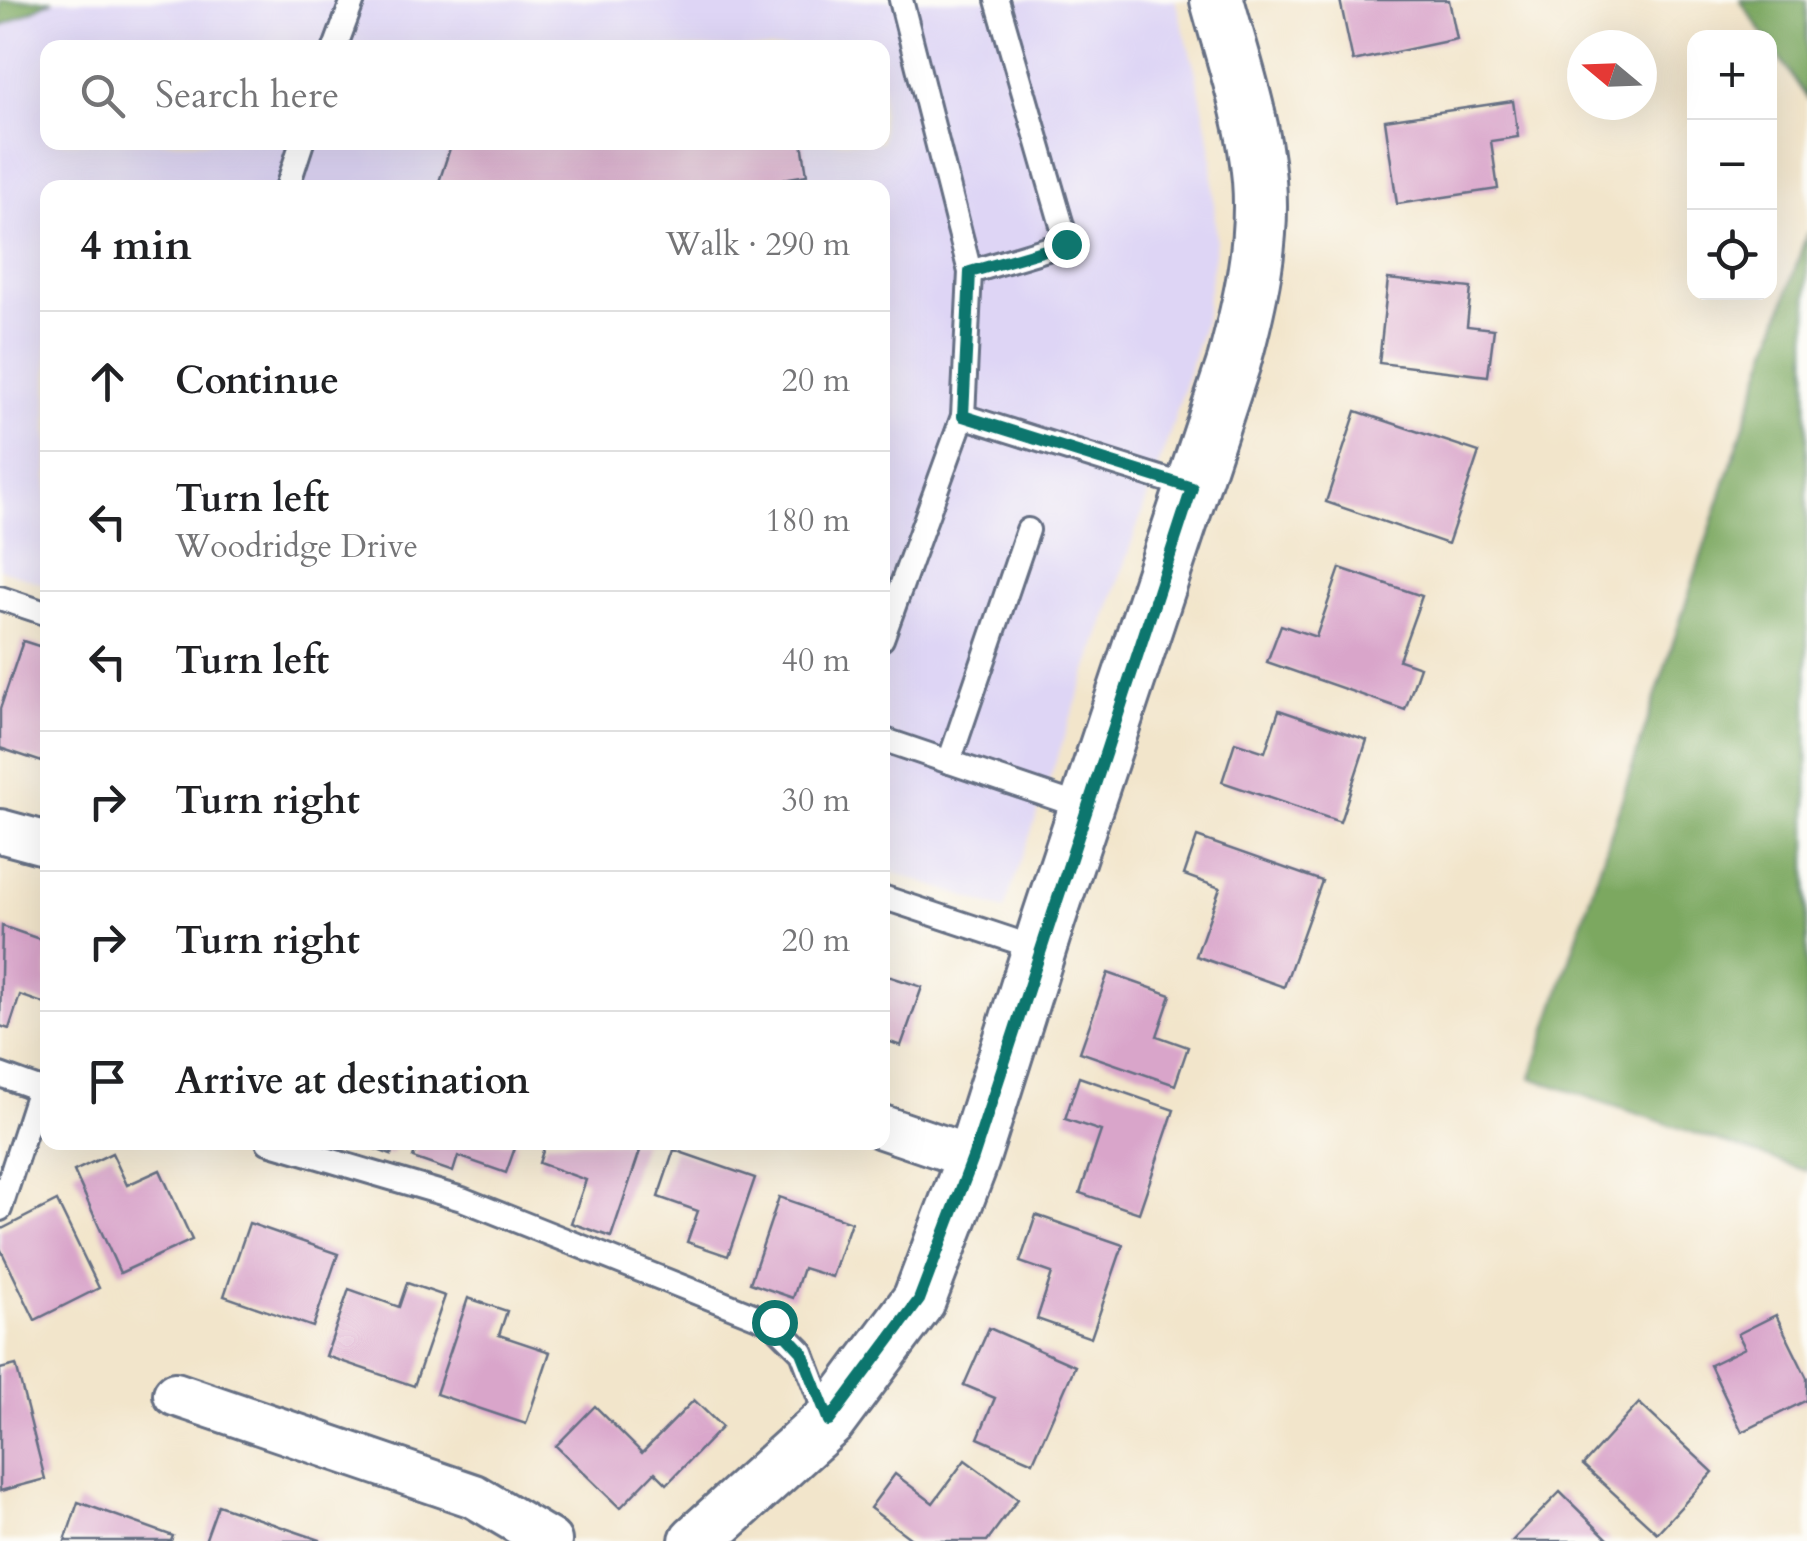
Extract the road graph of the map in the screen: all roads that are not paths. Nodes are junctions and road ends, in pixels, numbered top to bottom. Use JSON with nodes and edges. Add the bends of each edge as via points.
{"nodes":[{"id":1,"x":353,"y":0,"type":"edge"},
{"id":2,"x":901,"y":0,"type":"edge"},
{"id":3,"x":997,"y":0,"type":"edge"},
{"id":4,"x":1216,"y":0,"type":"edge"},
{"id":5,"x":337,"y":40,"type":"edge"},
{"id":6,"x":300,"y":150,"type":"edge"},
{"id":7,"x":290,"y":180,"type":"edge"},
{"id":8,"x":970,"y":272,"type":"junction"},
{"id":9,"x":963,"y":416,"type":"junction"},
{"id":10,"x":1192,"y":488,"type":"junction"},
{"id":11,"x":1028,"y":530,"type":"dead end"},
{"id":12,"x":0,"y":598,"type":"edge"},
{"id":13,"x":40,"y":611,"type":"edge"},
{"id":14,"x":890,"y":617,"type":"edge"},
{"id":15,"x":890,"y":743,"type":"edge"},
{"id":16,"x":949,"y":762,"type":"junction"},
{"id":17,"x":1085,"y":808,"type":"junction"},
{"id":18,"x":0,"y":831,"type":"edge"},
{"id":19,"x":40,"y":842,"type":"edge"},
{"id":20,"x":890,"y":900,"type":"edge"},
{"id":21,"x":1039,"y":950,"type":"junction"},
{"id":22,"x":0,"y":1075,"type":"edge"},
{"id":23,"x":40,"y":1087,"type":"edge"},
{"id":24,"x":40,"y":1099,"type":"edge"},
{"id":25,"x":890,"y":1130,"type":"edge"},
{"id":26,"x":295,"y":1150,"type":"edge"},
{"id":27,"x":973,"y":1158,"type":"junction"},
{"id":28,"x":0,"y":1208,"type":"edge"},
{"id":29,"x":175,"y":1394,"type":"dead end"},
{"id":30,"x":829,"y":1421,"type":"junction"},
{"id":31,"x":550,"y":1541,"type":"edge"},
{"id":32,"x":696,"y":1541,"type":"edge"}],
"edges":[{"from":1,"to":5,"type":"lane"},
{"from":2,"to":8,"type":"lane"},
{"from":3,"to":8,"type":"lane","via":[[1066,244]]},
{"from":4,"to":10,"type":"street","via":[[1248,115],[1259,179],[1259,233],[1252,296]]},
{"from":6,"to":7,"type":"lane"},
{"from":8,"to":9,"type":"lane"},
{"from":9,"to":10,"type":"lane"},
{"from":9,"to":14,"type":"lane"},
{"from":10,"to":17,"type":"street"},
{"from":11,"to":16,"type":"lane"},
{"from":12,"to":13,"type":"lane"},
{"from":15,"to":16,"type":"lane"},
{"from":16,"to":17,"type":"lane"},
{"from":17,"to":21,"type":"street"},
{"from":18,"to":19,"type":"street"},
{"from":20,"to":21,"type":"lane"},
{"from":21,"to":27,"type":"street"},
{"from":22,"to":23,"type":"lane"},
{"from":24,"to":28,"type":"lane"},
{"from":25,"to":27,"type":"street"},
{"from":26,"to":30,"type":"lane","via":[[462,1200],[774,1322],[802,1352]]},
{"from":27,"to":30,"type":"street","via":[[919,1300]]},
{"from":29,"to":31,"type":"street","via":[[474,1496]]},
{"from":30,"to":32,"type":"street"}]}
